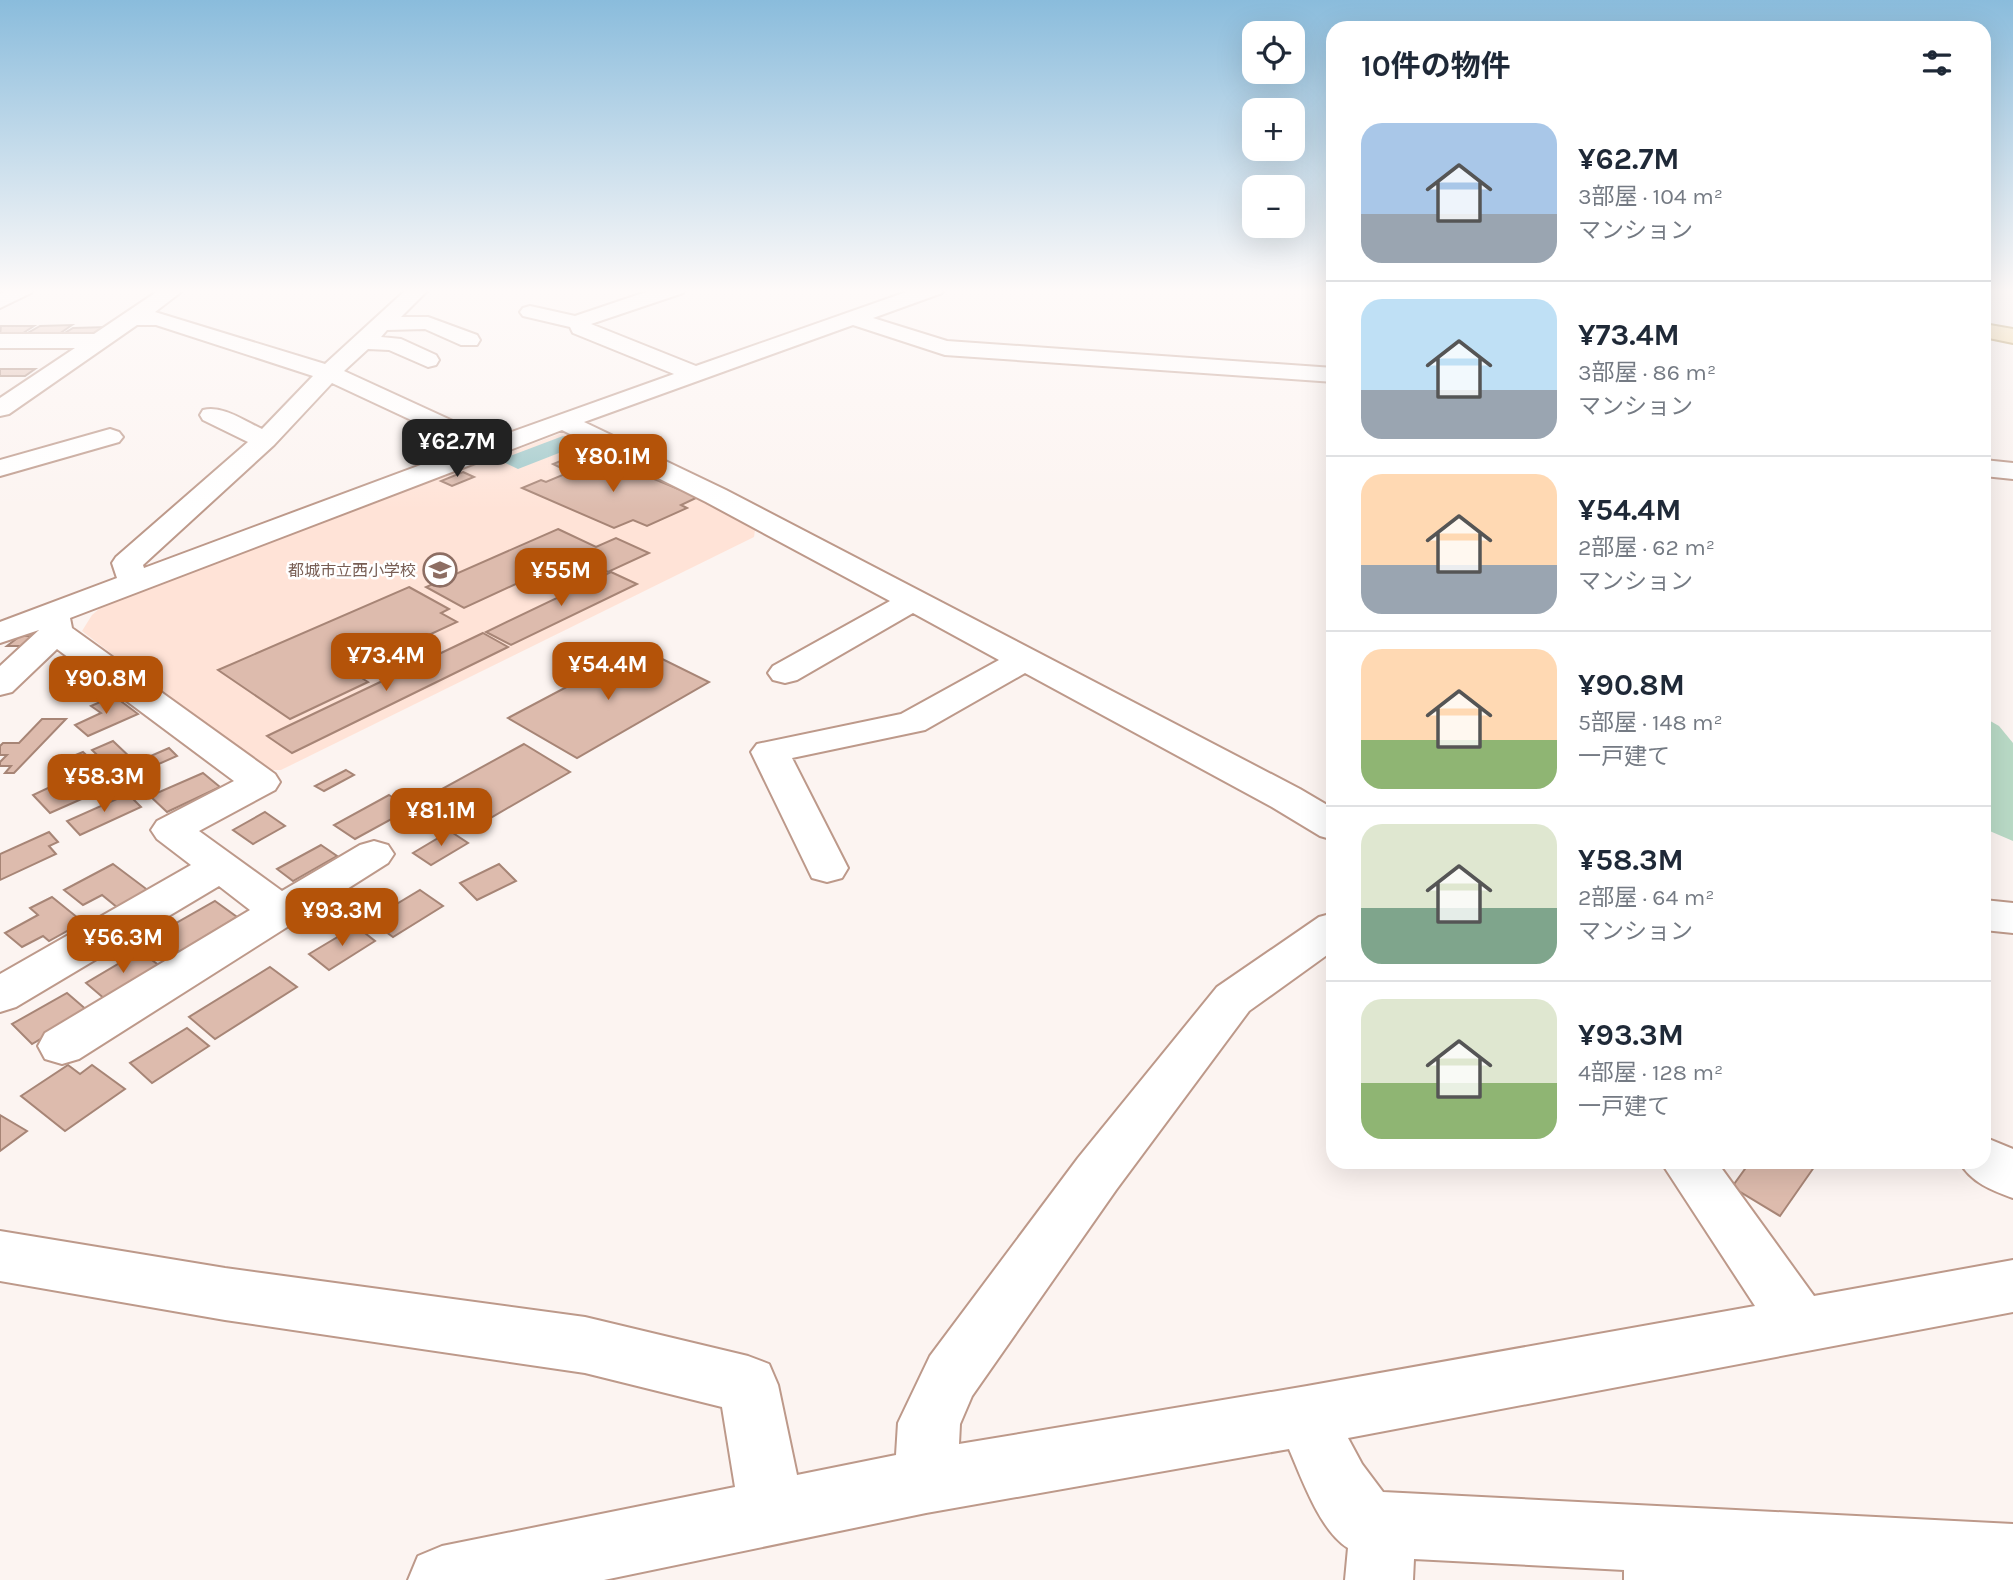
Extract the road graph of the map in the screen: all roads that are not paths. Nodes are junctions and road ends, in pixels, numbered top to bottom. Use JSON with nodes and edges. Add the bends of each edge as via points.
{"nodes":[{"id":1,"x":68,"y":363,"type":"edge"},
{"id":2,"x":296,"y":363,"type":"edge"},
{"id":3,"x":341,"y":363,"type":"edge"},
{"id":4,"x":667,"y":363,"type":"edge"},
{"id":5,"x":727,"y":363,"type":"edge"},
{"id":6,"x":1157,"y":363,"type":"edge"},
{"id":7,"x":329,"y":373,"type":"junction"},
{"id":8,"x":695,"y":374,"type":"junction"},
{"id":9,"x":1326,"y":374,"type":"edge"},
{"id":10,"x":0,"y":409,"type":"edge"},
{"id":11,"x":212,"y":415,"type":"dead end"},
{"id":12,"x":563,"y":421,"type":"junction"},
{"id":13,"x":110,"y":437,"type":"dead end"},
{"id":14,"x":265,"y":440,"type":"junction"},
{"id":15,"x":491,"y":448,"type":"junction"},
{"id":16,"x":0,"y":468,"type":"edge"},
{"id":17,"x":1991,"y":469,"type":"edge"},
{"id":18,"x":2013,"y":471,"type":"edge"},
{"id":19,"x":137,"y":582,"type":"junction"},
{"id":20,"x":912,"y":601,"type":"junction"},
{"id":21,"x":54,"y":623,"type":"junction"},
{"id":22,"x":0,"y":633,"type":"edge"},
{"id":23,"x":1024,"y":660,"type":"junction"},
{"id":24,"x":785,"y":673,"type":"dead end"},
{"id":25,"x":0,"y":685,"type":"edge"},
{"id":26,"x":1326,"y":822,"type":"edge"},
{"id":27,"x":374,"y":854,"type":"dead end"},
{"id":28,"x":220,"y":867,"type":"junction"},
{"id":29,"x":827,"y":868,"type":"dead end"},
{"id":30,"x":280,"y":911,"type":"junction"},
{"id":31,"x":1991,"y":916,"type":"edge"},
{"id":32,"x":2013,"y":918,"type":"edge"},
{"id":33,"x":1326,"y":934,"type":"edge"},
{"id":34,"x":0,"y":995,"type":"edge"},
{"id":35,"x":62,"y":1046,"type":"dead end"},
{"id":36,"x":1991,"y":1162,"type":"edge"},
{"id":37,"x":1692,"y":1169,"type":"edge"},
{"id":38,"x":2013,"y":1176,"type":"edge"},
{"id":39,"x":0,"y":1256,"type":"edge"},
{"id":40,"x":2013,"y":1286,"type":"edge"},
{"id":41,"x":1801,"y":1325,"type":"junction"},
{"id":42,"x":1307,"y":1416,"type":"junction"},
{"id":43,"x":926,"y":1481,"type":"junction"},
{"id":44,"x":772,"y":1512,"type":"junction"},
{"id":45,"x":1659,"y":1552,"type":"edge"},
{"id":46,"x":1381,"y":1553,"type":"edge"},
{"id":47,"x":2013,"y":1557,"type":"edge"},
{"id":48,"x":442,"y":1580,"type":"edge"},
{"id":49,"x":1767,"y":1580,"type":"edge"}],
"edges":[{"from":1,"to":10,"type":"street"},
{"from":2,"to":7,"type":"street"},
{"from":3,"to":7,"type":"street"},
{"from":4,"to":8,"type":"street"},
{"from":5,"to":8,"type":"street"},
{"from":6,"to":9,"type":"street"},
{"from":7,"to":14,"type":"street"},
{"from":7,"to":15,"type":"street"},
{"from":8,"to":12,"type":"street"},
{"from":11,"to":14,"type":"street"},
{"from":12,"to":15,"type":"street"},
{"from":12,"to":20,"type":"street"},
{"from":13,"to":16,"type":"street","via":[[67,454]]},
{"from":14,"to":19,"type":"street","via":[[127,563]]},
{"from":15,"to":19,"type":"street"},
{"from":17,"to":18,"type":"street"},
{"from":19,"to":21,"type":"street"},
{"from":20,"to":23,"type":"street"},
{"from":20,"to":24,"type":"street"},
{"from":21,"to":22,"type":"street"},
{"from":21,"to":25,"type":"street"},
{"from":21,"to":28,"type":"street","via":[[261,782],[171,830]]},
{"from":23,"to":26,"type":"street"},
{"from":23,"to":29,"type":"street","via":[[912,722],[770,752]]},
{"from":27,"to":30,"type":"street"},
{"from":28,"to":30,"type":"street"},
{"from":28,"to":34,"type":"street"},
{"from":30,"to":35,"type":"street"},
{"from":31,"to":32,"type":"street"},
{"from":33,"to":43,"type":"street","via":[[1233,999],[1097,1174],[951,1376],[929,1423]]},
{"from":36,"to":38,"type":"street"},
{"from":37,"to":41,"type":"street"},
{"from":39,"to":44,"type":"street","via":[[225,1294],[585,1345],[748,1385]]},
{"from":40,"to":41,"type":"street"},
{"from":41,"to":42,"type":"street"},
{"from":42,"to":43,"type":"street"},
{"from":42,"to":46,"type":"street","via":[[1329,1472],[1346,1501],[1368,1524]]},
{"from":43,"to":44,"type":"street"},
{"from":44,"to":48,"type":"street"},
{"from":45,"to":46,"type":"street"},
{"from":45,"to":47,"type":"street"},
{"from":45,"to":49,"type":"street"}]}
